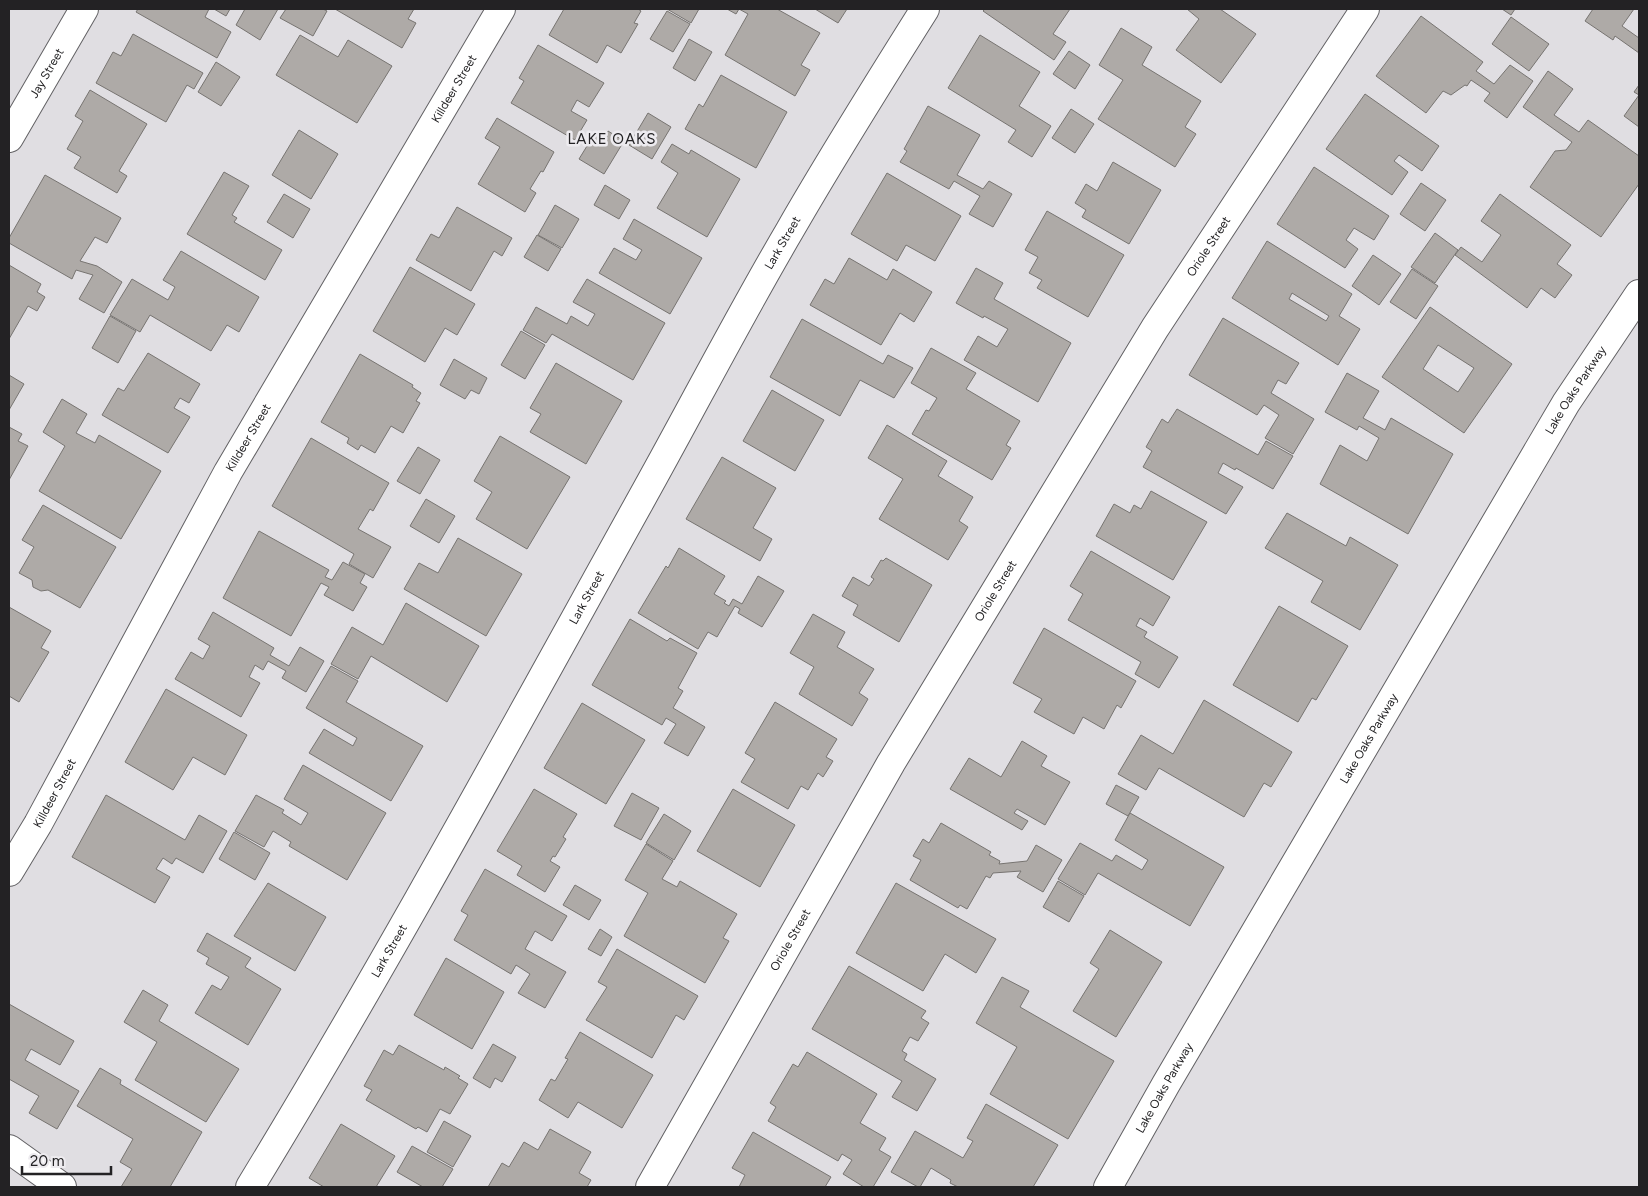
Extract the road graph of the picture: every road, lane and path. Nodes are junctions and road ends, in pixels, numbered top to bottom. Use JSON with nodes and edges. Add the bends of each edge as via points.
{"nodes":[{"id":1,"x":84,"y":9,"type":"edge"},
{"id":2,"x":501,"y":9,"type":"edge"},
{"id":3,"x":925,"y":9,"type":"edge"},
{"id":4,"x":1365,"y":9,"type":"edge"},
{"id":5,"x":9,"y":138,"type":"edge"},
{"id":6,"x":1639,"y":294,"type":"edge"},
{"id":7,"x":9,"y":872,"type":"edge"},
{"id":8,"x":9,"y":1149,"type":"edge"},
{"id":9,"x":62,"y":1187,"type":"edge"},
{"id":10,"x":250,"y":1187,"type":"edge"},
{"id":11,"x":650,"y":1187,"type":"edge"},
{"id":12,"x":1108,"y":1187,"type":"edge"}],
"edges":[{"from":1,"to":5,"type":"street","name":"Jay Street"},
{"from":2,"to":7,"type":"street","name":"Killdeer Street","via":[[228,472]]},
{"from":3,"to":10,"type":"street","name":"Lark Street","via":[[788,232],[451,840],[308,1092]]},
{"from":4,"to":11,"type":"street","name":"Oriole Street","via":[[1155,328],[901,746]]},
{"from":6,"to":12,"type":"street","name":"Lake Oaks Parkway","via":[[1566,403]]},
{"from":8,"to":9,"type":"street"}]}
